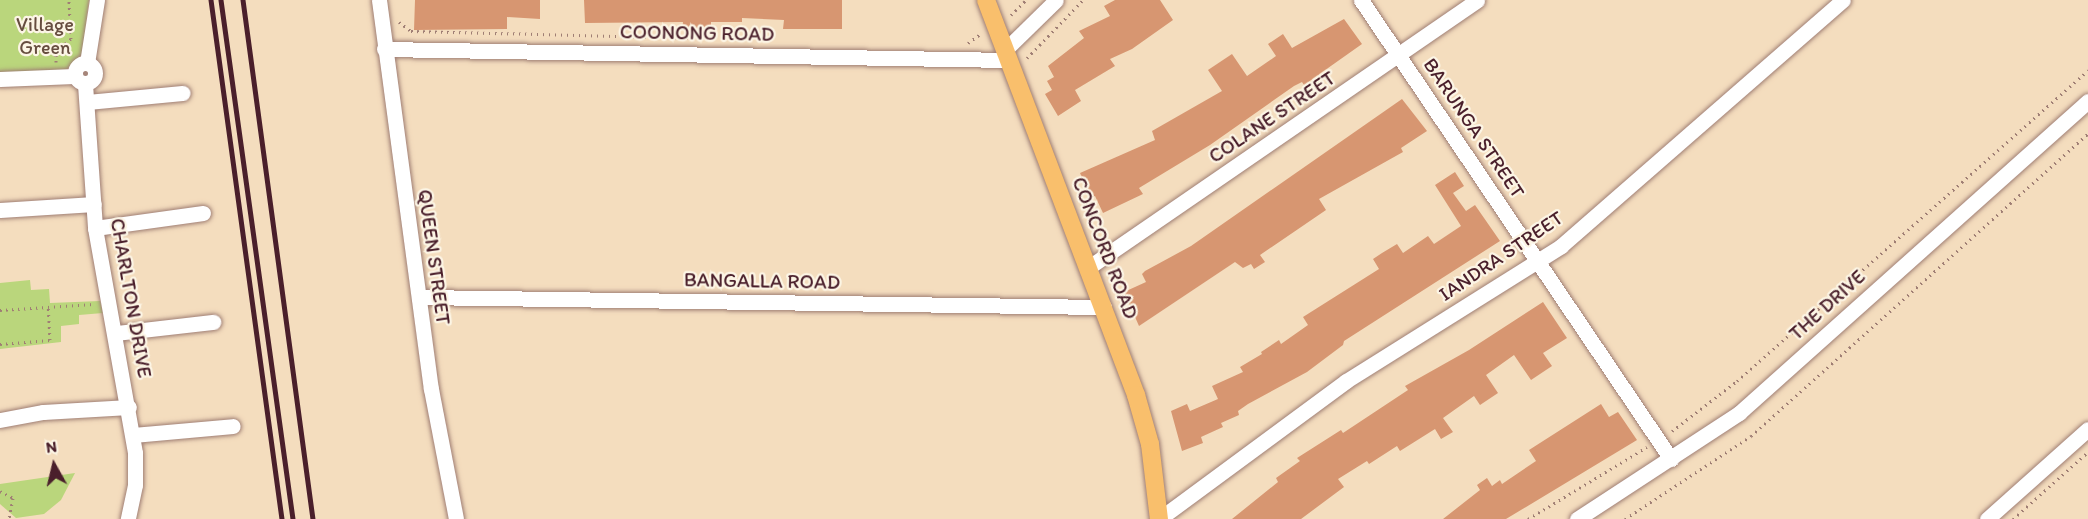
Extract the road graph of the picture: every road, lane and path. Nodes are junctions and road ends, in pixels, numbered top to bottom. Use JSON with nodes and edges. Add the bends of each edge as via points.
{"nodes":[{"id":1,"x":69,"y":0,"type":"edge"},
{"id":2,"x":97,"y":0,"type":"edge"},
{"id":3,"x":379,"y":0,"type":"edge"},
{"id":4,"x":986,"y":0,"type":"edge"},
{"id":5,"x":1026,"y":0,"type":"edge"},
{"id":6,"x":1056,"y":0,"type":"edge"},
{"id":7,"x":1083,"y":0,"type":"edge"},
{"id":8,"x":1361,"y":0,"type":"edge"},
{"id":9,"x":1477,"y":0,"type":"edge"},
{"id":10,"x":1843,"y":0,"type":"edge"},
{"id":11,"x":1011,"y":15,"type":"dead end"},
{"id":12,"x":399,"y":22,"type":"dead end"},
{"id":13,"x":980,"y":35,"type":"dead end"},
{"id":14,"x":697,"y":38,"type":"dead end"},
{"id":15,"x":962,"y":44,"type":"dead end"},
{"id":16,"x":384,"y":50,"type":"junction"},
{"id":17,"x":1007,"y":55,"type":"junction"},
{"id":18,"x":1399,"y":55,"type":"junction"},
{"id":19,"x":1027,"y":58,"type":"dead end"},
{"id":20,"x":2088,"y":70,"type":"edge"},
{"id":21,"x":0,"y":79,"type":"edge"},
{"id":22,"x":54,"y":79,"type":"junction"},
{"id":23,"x":80,"y":80,"type":"junction"},
{"id":24,"x":183,"y":93,"type":"dead end"},
{"id":25,"x":2088,"y":100,"type":"edge"},
{"id":26,"x":87,"y":102,"type":"junction"},
{"id":27,"x":2088,"y":134,"type":"edge"},
{"id":28,"x":94,"y":204,"type":"junction"},
{"id":29,"x":0,"y":210,"type":"edge"},
{"id":30,"x":203,"y":213,"type":"dead end"},
{"id":31,"x":95,"y":228,"type":"junction"},
{"id":32,"x":1538,"y":260,"type":"junction"},
{"id":33,"x":1089,"y":267,"type":"junction"},
{"id":34,"x":418,"y":297,"type":"junction"},
{"id":35,"x":109,"y":303,"type":"junction"},
{"id":36,"x":48,"y":307,"type":"junction"},
{"id":37,"x":1104,"y":307,"type":"junction"},
{"id":38,"x":0,"y":310,"type":"edge"},
{"id":39,"x":213,"y":322,"type":"dead end"},
{"id":40,"x":116,"y":333,"type":"junction"},
{"id":41,"x":0,"y":344,"type":"edge"},
{"id":42,"x":129,"y":407,"type":"junction"},
{"id":43,"x":0,"y":420,"type":"edge"},
{"id":44,"x":232,"y":426,"type":"dead end"},
{"id":45,"x":2088,"y":429,"type":"edge"},
{"id":46,"x":1672,"y":431,"type":"dead end"},
{"id":47,"x":134,"y":435,"type":"junction"},
{"id":48,"x":1651,"y":445,"type":"dead end"},
{"id":49,"x":2088,"y":452,"type":"edge"},
{"id":50,"x":1671,"y":459,"type":"junction"},
{"id":51,"x":0,"y":491,"type":"edge"},
{"id":52,"x":9,"y":519,"type":"edge"},
{"id":53,"x":128,"y":519,"type":"edge"},
{"id":54,"x":456,"y":519,"type":"edge"},
{"id":55,"x":1159,"y":519,"type":"edge"},
{"id":56,"x":1527,"y":519,"type":"edge"},
{"id":57,"x":1577,"y":519,"type":"edge"},
{"id":58,"x":1625,"y":519,"type":"edge"},
{"id":59,"x":1987,"y":519,"type":"edge"},
{"id":60,"x":2013,"y":519,"type":"edge"}],
"edges":[{"from":1,"to":22,"type":"path","via":[[71,39],[56,51]]},
{"from":2,"to":23,"type":"street","via":[[87,63],[77,66]]},
{"from":3,"to":16,"type":"street","name":"QUEEN STREET"},
{"from":4,"to":17,"type":"main road","name":"CONCORD ROAD"},
{"from":5,"to":11,"type":"path"},
{"from":6,"to":17,"type":"street"},
{"from":7,"to":19,"type":"path"},
{"from":8,"to":18,"type":"street","name":"BARUNGA STREET"},
{"from":9,"to":18,"type":"street","name":"COLANE STREET"},
{"from":10,"to":32,"type":"street","name":"IANDRA STREET","via":[[1561,246]]},
{"from":12,"to":14,"type":"path","via":[[411,31]]},
{"from":13,"to":15,"type":"path","via":[[971,44]]},
{"from":16,"to":17,"type":"street","name":"COONONG ROAD"},
{"from":16,"to":34,"type":"street","name":"QUEEN STREET"},
{"from":17,"to":33,"type":"main road","name":"CONCORD ROAD"},
{"from":18,"to":32,"type":"street","name":"BARUNGA STREET"},
{"from":18,"to":33,"type":"street","name":"COLANE STREET"},
{"from":20,"to":46,"type":"path","via":[[1746,374]]},
{"from":21,"to":22,"type":"street"},
{"from":22,"to":23,"type":"street"},
{"from":23,"to":26,"type":"street","name":"CHARLTON DRIVE"},
{"from":24,"to":26,"type":"street"},
{"from":25,"to":50,"type":"street","name":"THE DRIVE","via":[[1739,413]]},
{"from":26,"to":28,"type":"street","name":"CHARLTON DRIVE"},
{"from":27,"to":58,"type":"path","via":[[1751,436]]},
{"from":28,"to":29,"type":"street"},
{"from":28,"to":31,"type":"street","name":"CHARLTON DRIVE"},
{"from":30,"to":31,"type":"street"},
{"from":31,"to":35,"type":"street","name":"CHARLTON DRIVE"},
{"from":32,"to":50,"type":"street","name":"BARUNGA STREET"},
{"from":32,"to":55,"type":"street","name":"IANDRA STREET","via":[[1328,394]]},
{"from":33,"to":37,"type":"main road","name":"CONCORD ROAD"},
{"from":34,"to":37,"type":"street","name":"BANGALLA ROAD"},
{"from":34,"to":54,"type":"street","name":"QUEEN STREET"},
{"from":35,"to":36,"type":"path"},
{"from":35,"to":40,"type":"street","name":"CHARLTON DRIVE"},
{"from":36,"to":38,"type":"path"},
{"from":36,"to":41,"type":"path","via":[[50,340]]},
{"from":37,"to":55,"type":"main road","name":"CONCORD ROAD","via":[[1144,419]]},
{"from":39,"to":40,"type":"street"},
{"from":40,"to":42,"type":"street","name":"CHARLTON DRIVE"},
{"from":42,"to":43,"type":"street","via":[[44,412]]},
{"from":42,"to":47,"type":"street","name":"CHARLTON DRIVE"},
{"from":44,"to":47,"type":"street"},
{"from":45,"to":59,"type":"street"},
{"from":47,"to":53,"type":"street","name":"CHARLTON DRIVE","via":[[135,485]]},
{"from":48,"to":56,"type":"path"},
{"from":49,"to":60,"type":"path"},
{"from":50,"to":57,"type":"street","name":"THE DRIVE"},
{"from":51,"to":52,"type":"path","via":[[13,498]]}]}
